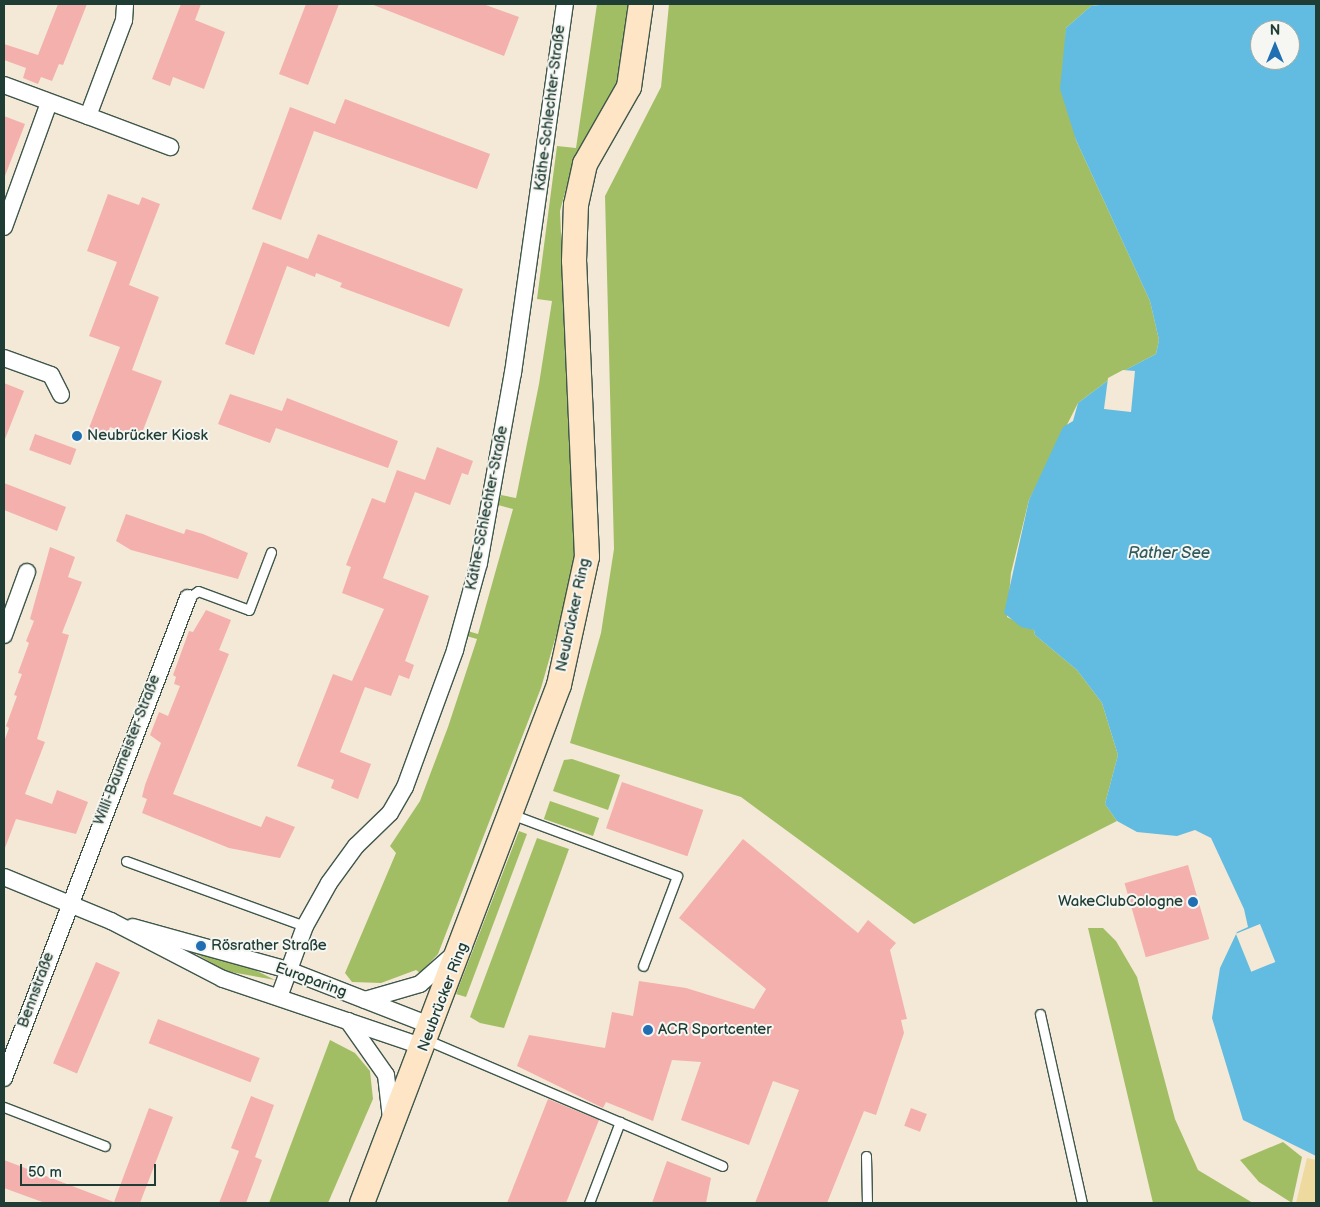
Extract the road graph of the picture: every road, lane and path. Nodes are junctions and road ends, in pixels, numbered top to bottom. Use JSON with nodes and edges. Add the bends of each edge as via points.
{"nodes":[{"id":1,"x":125,"y":4,"type":"edge"},
{"id":2,"x":564,"y":4,"type":"edge"},
{"id":3,"x":641,"y":4,"type":"edge"},
{"id":4,"x":4,"y":84,"type":"edge"},
{"id":5,"x":49,"y":103,"type":"junction"},
{"id":6,"x":88,"y":116,"type":"junction"},
{"id":7,"x":170,"y":147,"type":"dead end"},
{"id":8,"x":4,"y":227,"type":"edge"},
{"id":9,"x":4,"y":358,"type":"edge"},
{"id":10,"x":61,"y":395,"type":"dead end"},
{"id":11,"x":271,"y":552,"type":"dead end"},
{"id":12,"x":27,"y":572,"type":"dead end"},
{"id":13,"x":188,"y":598,"type":"joint"},
{"id":14,"x":4,"y":635,"type":"edge"},
{"id":15,"x":511,"y":814,"type":"junction"},
{"id":16,"x":126,"y":862,"type":"dead end"},
{"id":17,"x":4,"y":877,"type":"edge"},
{"id":18,"x":68,"y":902,"type":"junction"},
{"id":19,"x":111,"y":921,"type":"junction"},
{"id":20,"x":305,"y":926,"type":"junction"},
{"id":21,"x":464,"y":944,"type":"junction"},
{"id":22,"x":644,"y":966,"type":"dead end"},
{"id":23,"x":288,"y":970,"type":"junction"},
{"id":24,"x":279,"y":997,"type":"junction"},
{"id":25,"x":365,"y":1000,"type":"junction"},
{"id":26,"x":1040,"y":1014,"type":"dead end"},
{"id":27,"x":347,"y":1019,"type":"junction"},
{"id":28,"x":428,"y":1038,"type":"junction"},
{"id":29,"x":4,"y":1078,"type":"edge"},
{"id":30,"x":4,"y":1107,"type":"edge"},
{"id":31,"x":620,"y":1122,"type":"junction"},
{"id":32,"x":391,"y":1128,"type":"junction"},
{"id":33,"x":105,"y":1146,"type":"dead end"},
{"id":34,"x":866,"y":1156,"type":"dead end"},
{"id":35,"x":722,"y":1166,"type":"dead end"},
{"id":36,"x":362,"y":1203,"type":"edge"},
{"id":37,"x":589,"y":1203,"type":"edge"},
{"id":38,"x":867,"y":1203,"type":"edge"},
{"id":39,"x":1082,"y":1203,"type":"edge"}],
"edges":[{"from":1,"to":6,"type":"street","via":[[124,20]]},
{"from":2,"to":20,"type":"street","name":"Käthe-Schlechter-Straße","via":[[513,373],[479,563],[455,650],[405,787],[390,814],[356,846],[328,883]]},
{"from":3,"to":15,"type":"main road","name":"Neubrücker Ring","via":[[629,87],[585,164],[576,205],[574,261],[586,557],[559,685]]},
{"from":4,"to":5,"type":"street"},
{"from":5,"to":6,"type":"street"},
{"from":5,"to":8,"type":"street"},
{"from":6,"to":7,"type":"street"},
{"from":9,"to":10,"type":"street","via":[[51,375]]},
{"from":11,"to":13,"type":"lane","via":[[249,610],[198,591]]},
{"from":12,"to":14,"type":"street"},
{"from":13,"to":18,"type":"street","name":"Willi-Baumeister-Straße"},
{"from":15,"to":21,"type":"main road","name":"Neubrücker Ring"},
{"from":15,"to":22,"type":"lane","via":[[677,876]]},
{"from":16,"to":20,"type":"lane"},
{"from":17,"to":18,"type":"street","name":"Europaring"},
{"from":18,"to":19,"type":"street","name":"Europaring"},
{"from":18,"to":29,"type":"street","name":"Bennstraße"},
{"from":19,"to":23,"type":"street","name":"Europaring"},
{"from":19,"to":24,"type":"street","name":"Europaring","via":[[170,955]]},
{"from":20,"to":23,"type":"street","name":"Käthe-Schlechter-Straße"},
{"from":21,"to":25,"type":"street","name":"Europaring","via":[[420,984]]},
{"from":21,"to":28,"type":"main road","name":"Neubrücker Ring"},
{"from":23,"to":24,"type":"street","name":"Käthe-Schlechter-Straße"},
{"from":23,"to":25,"type":"street","name":"Europaring"},
{"from":24,"to":27,"type":"street","name":"Europaring"},
{"from":25,"to":28,"type":"street","name":"Europaring"},
{"from":26,"to":39,"type":"lane"},
{"from":27,"to":28,"type":"street","name":"Europaring"},
{"from":27,"to":32,"type":"street","name":"Europaring","via":[[386,1075]]},
{"from":28,"to":31,"type":"lane"},
{"from":28,"to":32,"type":"main road","name":"Neubrücker Ring"},
{"from":30,"to":33,"type":"lane"},
{"from":31,"to":35,"type":"lane"},
{"from":31,"to":37,"type":"lane"},
{"from":32,"to":36,"type":"main road","name":"Neubrücker Ring"},
{"from":34,"to":38,"type":"lane"}]}
